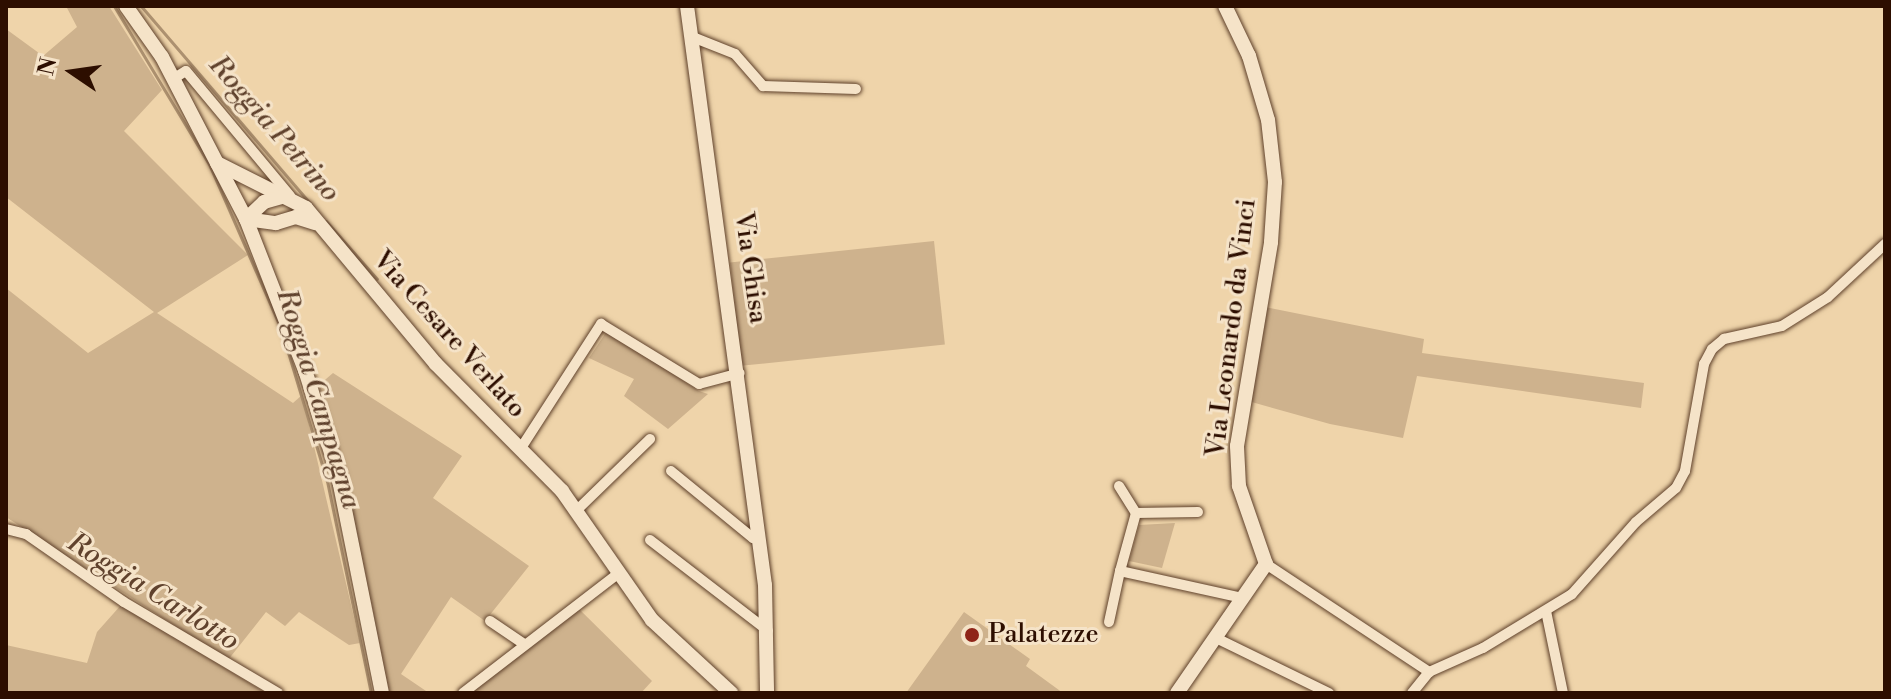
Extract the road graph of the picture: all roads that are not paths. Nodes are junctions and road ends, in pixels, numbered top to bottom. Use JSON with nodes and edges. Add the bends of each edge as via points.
{"nodes":[{"id":1,"x":126,"y":6,"type":"edge"},
{"id":2,"x":687,"y":6,"type":"edge"},
{"id":3,"x":1225,"y":6,"type":"edge"},
{"id":4,"x":695,"y":38,"type":"junction"},
{"id":5,"x":173,"y":79,"type":"junction"},
{"id":6,"x":856,"y":89,"type":"dead end"},
{"id":7,"x":217,"y":163,"type":"junction"},
{"id":8,"x":290,"y":196,"type":"junction"},
{"id":9,"x":246,"y":219,"type":"junction"},
{"id":10,"x":276,"y":223,"type":"junction"},
{"id":11,"x":319,"y":225,"type":"junction"},
{"id":12,"x":1885,"y":244,"type":"edge"},
{"id":13,"x":261,"y":254,"type":"junction"},
{"id":14,"x":740,"y":373,"type":"junction"},
{"id":15,"x":650,"y":439,"type":"dead end"},
{"id":16,"x":521,"y":448,"type":"junction"},
{"id":17,"x":671,"y":471,"type":"dead end"},
{"id":18,"x":1119,"y":486,"type":"dead end"},
{"id":19,"x":577,"y":510,"type":"junction"},
{"id":20,"x":1198,"y":512,"type":"dead end"},
{"id":21,"x":1136,"y":513,"type":"junction"},
{"id":22,"x":6,"y":529,"type":"edge"},
{"id":23,"x":759,"y":537,"type":"junction"},
{"id":24,"x":650,"y":540,"type":"dead end"},
{"id":25,"x":1266,"y":564,"type":"junction"},
{"id":26,"x":1120,"y":571,"type":"junction"},
{"id":27,"x":620,"y":572,"type":"junction"},
{"id":28,"x":1243,"y":598,"type":"junction"},
{"id":29,"x":1546,"y":611,"type":"junction"},
{"id":30,"x":490,"y":621,"type":"dead end"},
{"id":31,"x":1109,"y":622,"type":"dead end"},
{"id":32,"x":768,"y":631,"type":"junction"},
{"id":33,"x":1216,"y":638,"type":"junction"},
{"id":34,"x":524,"y":644,"type":"junction"},
{"id":35,"x":1429,"y":672,"type":"junction"},
{"id":36,"x":278,"y":693,"type":"edge"},
{"id":37,"x":382,"y":693,"type":"edge"},
{"id":38,"x":463,"y":693,"type":"edge"},
{"id":39,"x":731,"y":693,"type":"edge"},
{"id":40,"x":767,"y":693,"type":"edge"},
{"id":41,"x":1177,"y":693,"type":"edge"},
{"id":42,"x":1329,"y":693,"type":"edge"},
{"id":43,"x":1412,"y":693,"type":"edge"},
{"id":44,"x":1563,"y":693,"type":"edge"}],
"edges":[{"from":1,"to":5,"type":"street"},
{"from":2,"to":4,"type":"street","name":"Via Ghisa"},
{"from":3,"to":25,"type":"street","name":"Via Leonardo da Vinci","via":[[1249,56],[1268,120],[1275,182],[1271,242],[1237,446],[1239,486]]},
{"from":4,"to":6,"type":"street","via":[[735,54],[763,86]]},
{"from":4,"to":14,"type":"street","name":"Via Ghisa"},
{"from":5,"to":7,"type":"street"},
{"from":5,"to":8,"type":"street","name":"Via Cesare Verlato","via":[[186,71]]},
{"from":7,"to":8,"type":"street","name":"Via Cesare Verlato"},
{"from":7,"to":9,"type":"street"},
{"from":8,"to":9,"type":"street","via":[[273,197]]},
{"from":8,"to":11,"type":"street","name":"Via Cesare Verlato"},
{"from":9,"to":10,"type":"street"},
{"from":9,"to":13,"type":"street"},
{"from":10,"to":11,"type":"street","via":[[296,217]]},
{"from":10,"to":13,"type":"street"},
{"from":11,"to":16,"type":"street","name":"Via Cesare Verlato","via":[[458,389]]},
{"from":12,"to":29,"type":"street","via":[[1828,297],[1782,326],[1724,339],[1712,349],[1704,364],[1685,471],[1676,488],[1636,522],[1598,570]]},
{"from":13,"to":37,"type":"street","via":[[338,475]]},
{"from":14,"to":16,"type":"street","via":[[705,386],[601,324]]},
{"from":14,"to":23,"type":"street","name":"Via Ghisa"},
{"from":15,"to":19,"type":"street"},
{"from":16,"to":19,"type":"street","name":"Via Cesare Verlato"},
{"from":17,"to":23,"type":"street","via":[[753,538]]},
{"from":18,"to":21,"type":"street"},
{"from":19,"to":27,"type":"street","name":"Via Cesare Verlato"},
{"from":20,"to":21,"type":"street"},
{"from":21,"to":26,"type":"street"},
{"from":22,"to":36,"type":"street","via":[[26,534],[124,602]]},
{"from":23,"to":32,"type":"street","name":"Via Ghisa"},
{"from":24,"to":32,"type":"street"},
{"from":25,"to":28,"type":"street"},
{"from":25,"to":35,"type":"street"},
{"from":26,"to":28,"type":"street"},
{"from":26,"to":31,"type":"street"},
{"from":27,"to":34,"type":"street"},
{"from":27,"to":39,"type":"street","name":"Via Cesare Verlato","via":[[652,620]]},
{"from":28,"to":33,"type":"street"},
{"from":29,"to":35,"type":"street"},
{"from":29,"to":44,"type":"street"},
{"from":30,"to":34,"type":"street"},
{"from":32,"to":40,"type":"street","name":"Via Ghisa"},
{"from":33,"to":41,"type":"street"},
{"from":33,"to":42,"type":"street"},
{"from":34,"to":38,"type":"street"},
{"from":35,"to":43,"type":"street"}]}
